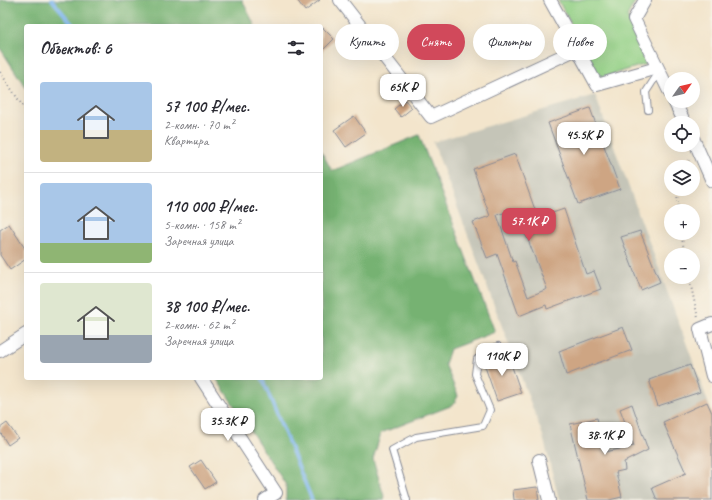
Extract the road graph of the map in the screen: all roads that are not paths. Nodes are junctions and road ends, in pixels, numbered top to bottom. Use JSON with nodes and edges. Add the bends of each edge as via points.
{"nodes":[{"id":1,"x":340,"y":0,"type":"edge"},
{"id":2,"x":550,"y":0,"type":"edge"},
{"id":3,"x":645,"y":0,"type":"edge"},
{"id":4,"x":563,"y":24,"type":"edge"},
{"id":5,"x":553,"y":60,"type":"edge"},
{"id":6,"x":583,"y":60,"type":"edge"},
{"id":7,"x":658,"y":70,"type":"junction"},
{"id":8,"x":664,"y":82,"type":"edge"},
{"id":9,"x":648,"y":110,"type":"dead end"},
{"id":10,"x":699,"y":152,"type":"edge"},
{"id":11,"x":712,"y":181,"type":"edge"},
{"id":12,"x":712,"y":324,"type":"edge"},
{"id":13,"x":24,"y":335,"type":"edge"},
{"id":14,"x":498,"y":346,"type":"dead end"},
{"id":15,"x":0,"y":352,"type":"edge"},
{"id":16,"x":712,"y":376,"type":"edge"},
{"id":17,"x":202,"y":380,"type":"edge"},
{"id":18,"x":539,"y":460,"type":"dead end"},
{"id":19,"x":265,"y":500,"type":"edge"},
{"id":20,"x":407,"y":500,"type":"edge"},
{"id":21,"x":549,"y":500,"type":"edge"}],
"edges":[{"from":1,"to":5,"type":"street","via":[[431,117]]},
{"from":2,"to":4,"type":"street"},
{"from":3,"to":7,"type":"street","via":[[634,20]]},
{"from":6,"to":7,"type":"street","via":[[596,85]]},
{"from":7,"to":8,"type":"street"},
{"from":7,"to":9,"type":"lane","via":[[646,92]]},
{"from":10,"to":11,"type":"street"},
{"from":12,"to":16,"type":"street","via":[[700,329]]},
{"from":13,"to":15,"type":"street"},
{"from":14,"to":20,"type":"lane","via":[[477,360],[475,374],[490,410],[483,426],[416,437],[392,450]]},
{"from":17,"to":19,"type":"street","via":[[276,493]]},
{"from":18,"to":21,"type":"street"}]}
